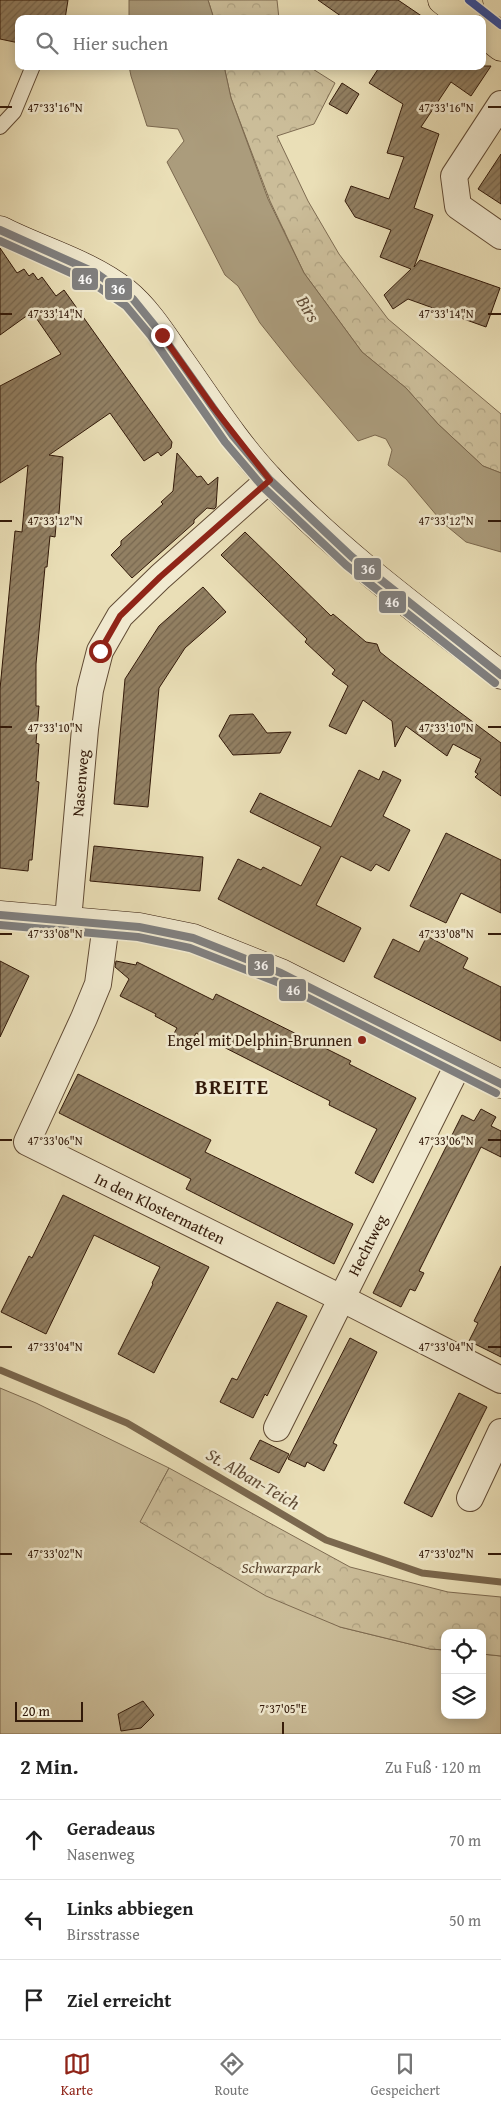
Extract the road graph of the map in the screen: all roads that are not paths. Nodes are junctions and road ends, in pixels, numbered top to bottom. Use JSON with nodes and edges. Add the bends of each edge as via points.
{"nodes":[{"id":1,"x":442,"y":0,"type":"edge"},
{"id":2,"x":497,"y":0,"type":"edge"},
{"id":3,"x":501,"y":3,"type":"edge"},
{"id":4,"x":461,"y":15,"type":"edge"},
{"id":5,"x":486,"y":35,"type":"edge"},
{"id":6,"x":501,"y":47,"type":"edge"},
{"id":7,"x":31,"y":70,"type":"edge"},
{"id":8,"x":501,"y":104,"type":"edge"},
{"id":9,"x":0,"y":127,"type":"edge"},
{"id":10,"x":0,"y":230,"type":"edge"},
{"id":11,"x":501,"y":236,"type":"edge"},
{"id":12,"x":270,"y":480,"type":"junction"},
{"id":13,"x":501,"y":675,"type":"edge"},
{"id":14,"x":0,"y":915,"type":"edge"},
{"id":15,"x":68,"y":920,"type":"junction"},
{"id":16,"x":106,"y":924,"type":"junction"},
{"id":17,"x":459,"y":1062,"type":"junction"},
{"id":18,"x":501,"y":1084,"type":"edge"},
{"id":19,"x":341,"y":1298,"type":"junction"},
{"id":20,"x":501,"y":1380,"type":"edge"},
{"id":21,"x":277,"y":1428,"type":"dead end"},
{"id":22,"x":501,"y":1432,"type":"edge"},
{"id":23,"x":470,"y":1498,"type":"dead end"}],
"edges":[{"from":1,"to":4,"type":"main road"},
{"from":2,"to":3,"type":"main road"},
{"from":5,"to":6,"type":"main road"},
{"from":7,"to":9,"type":"lane","via":[[14,112]]},
{"from":8,"to":11,"type":"street","via":[[454,176],[458,206]]},
{"from":10,"to":12,"type":"street","via":[[94,272],[127,293],[144,311]]},
{"from":12,"to":13,"type":"street","via":[[315,524],[404,600]]},
{"from":12,"to":15,"type":"street","name":"Nasenweg","via":[[120,616],[100,651],[84,729]]},
{"from":14,"to":15,"type":"street"},
{"from":15,"to":16,"type":"street"},
{"from":16,"to":17,"type":"street","via":[[139,927],[224,948],[281,972]]},
{"from":16,"to":19,"type":"street","name":"In den Klostermatten","via":[[98,984],[27,1142]]},
{"from":17,"to":18,"type":"street"},
{"from":17,"to":19,"type":"street","name":"Hechtweg"},
{"from":19,"to":20,"type":"street","name":"In den Klostermatten"},
{"from":19,"to":21,"type":"street","name":"Hechtweg"},
{"from":22,"to":23,"type":"street"}]}
